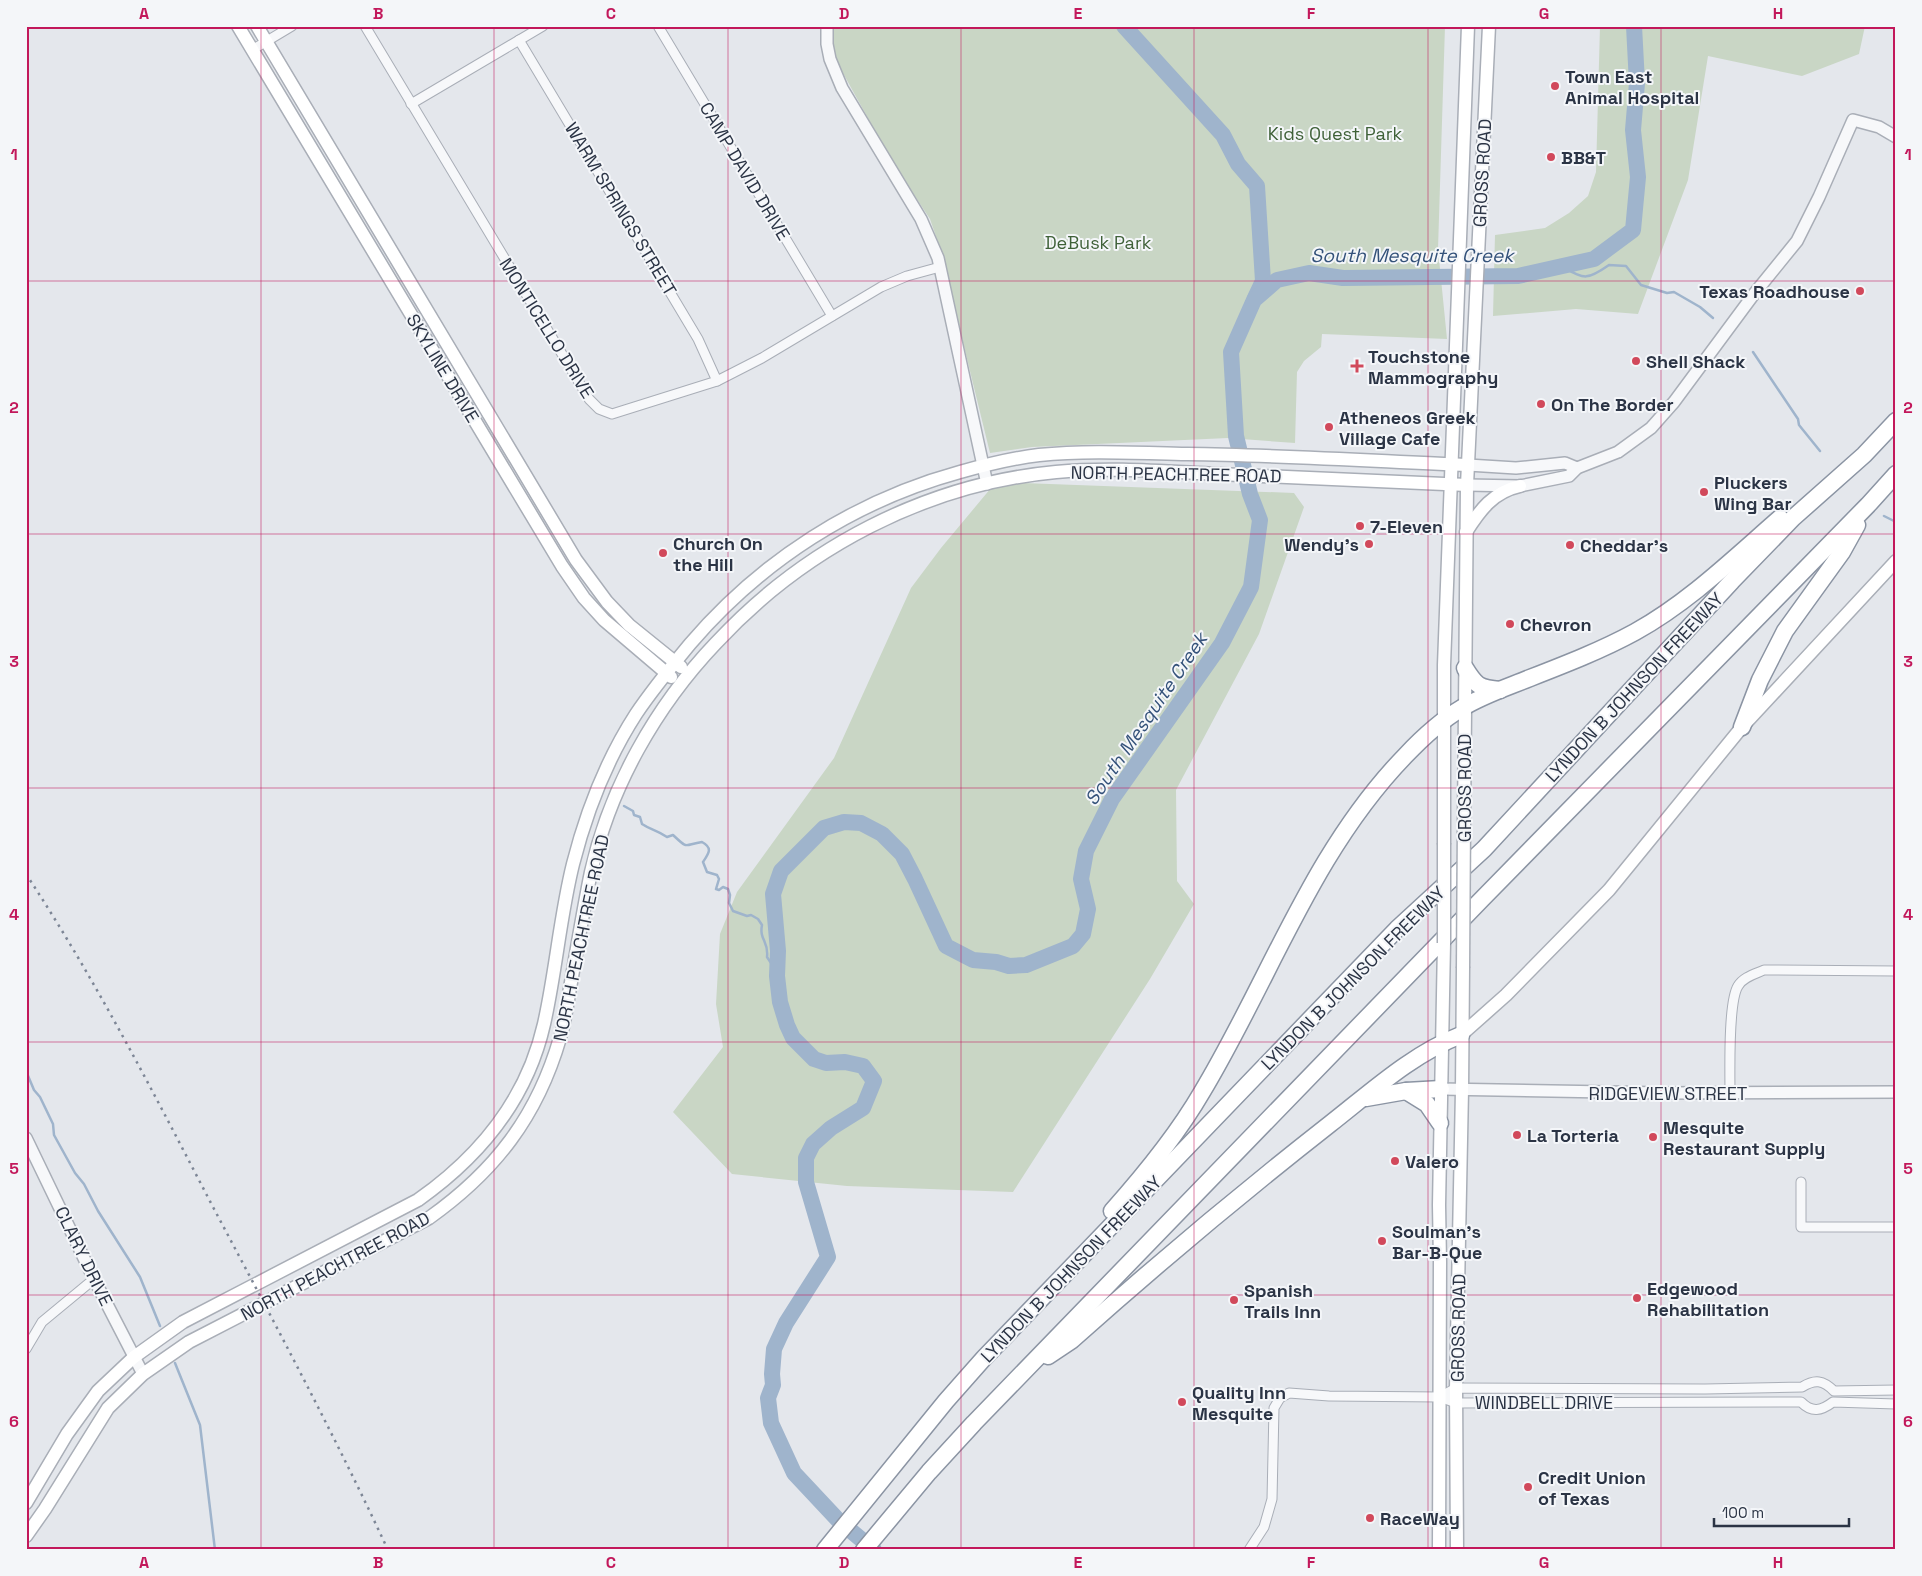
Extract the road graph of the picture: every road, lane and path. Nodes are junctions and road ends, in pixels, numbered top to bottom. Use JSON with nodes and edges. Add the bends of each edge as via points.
{"nodes":[{"id":1,"x":238,"y":26,"type":"edge"},
{"id":2,"x":257,"y":26,"type":"edge"},
{"id":3,"x":292,"y":26,"type":"edge"},
{"id":4,"x":365,"y":26,"type":"edge"},
{"id":5,"x":543,"y":26,"type":"edge"},
{"id":6,"x":658,"y":26,"type":"edge"},
{"id":7,"x":828,"y":26,"type":"edge"},
{"id":8,"x":1468,"y":26,"type":"edge"},
{"id":9,"x":1489,"y":26,"type":"edge"},
{"id":10,"x":519,"y":40,"type":"junction"},
{"id":11,"x":266,"y":42,"type":"junction"},
{"id":12,"x":252,"y":50,"type":"junction"},
{"id":13,"x":411,"y":104,"type":"junction"},
{"id":14,"x":1485,"y":110,"type":"junction"},
{"id":15,"x":1465,"y":111,"type":"junction"},
{"id":16,"x":1896,"y":137,"type":"edge"},
{"id":17,"x":1462,"y":190,"type":"junction"},
{"id":18,"x":1481,"y":193,"type":"junction"},
{"id":19,"x":940,"y":267,"type":"junction"},
{"id":20,"x":832,"y":316,"type":"junction"},
{"id":21,"x":433,"y":320,"type":"junction"},
{"id":22,"x":420,"y":328,"type":"junction"},
{"id":23,"x":1456,"y":345,"type":"junction"},
{"id":24,"x":1474,"y":346,"type":"junction"},
{"id":25,"x":717,"y":381,"type":"junction"},
{"id":26,"x":1896,"y":421,"type":"edge"},
{"id":27,"x":1864,"y":455,"type":"junction"},
{"id":28,"x":1321,"y":458,"type":"junction"},
{"id":29,"x":1452,"y":464,"type":"junction"},
{"id":30,"x":983,"y":465,"type":"junction"},
{"id":31,"x":1468,"y":465,"type":"junction"},
{"id":32,"x":1577,"y":468,"type":"junction"},
{"id":33,"x":1896,"y":474,"type":"edge"},
{"id":34,"x":1319,"y":478,"type":"junction"},
{"id":35,"x":987,"y":484,"type":"junction"},
{"id":36,"x":1451,"y":484,"type":"junction"},
{"id":37,"x":1467,"y":485,"type":"junction"},
{"id":38,"x":1520,"y":486,"type":"junction"},
{"id":39,"x":1868,"y":505,"type":"junction"},
{"id":40,"x":1466,"y":532,"type":"junction"},
{"id":41,"x":1896,"y":561,"type":"edge"},
{"id":42,"x":1446,"y":620,"type":"junction"},
{"id":43,"x":1465,"y":620,"type":"junction"},
{"id":44,"x":675,"y":662,"type":"junction"},
{"id":45,"x":1465,"y":668,"type":"junction"},
{"id":46,"x":688,"y":672,"type":"junction"},
{"id":47,"x":666,"y":673,"type":"junction"},
{"id":48,"x":679,"y":684,"type":"junction"},
{"id":49,"x":1500,"y":690,"type":"junction"},
{"id":50,"x":1464,"y":706,"type":"junction"},
{"id":51,"x":1444,"y":720,"type":"junction"},
{"id":52,"x":1742,"y":727,"type":"junction"},
{"id":53,"x":573,"y":865,"type":"junction"},
{"id":54,"x":592,"y":869,"type":"junction"},
{"id":55,"x":1896,"y":971,"type":"edge"},
{"id":56,"x":1461,"y":1035,"type":"junction"},
{"id":57,"x":1442,"y":1042,"type":"junction"},
{"id":58,"x":1441,"y":1089,"type":"junction"},
{"id":59,"x":1462,"y":1090,"type":"junction"},
{"id":60,"x":1406,"y":1091,"type":"junction"},
{"id":61,"x":1896,"y":1092,"type":"edge"},
{"id":62,"x":1730,"y":1093,"type":"junction"},
{"id":63,"x":1361,"y":1100,"type":"junction"},
{"id":64,"x":1440,"y":1123,"type":"junction"},
{"id":65,"x":26,"y":1138,"type":"edge"},
{"id":66,"x":30,"y":1153,"type":"edge"},
{"id":67,"x":1800,"y":1182,"type":"dead end"},
{"id":68,"x":1896,"y":1227,"type":"edge"},
{"id":69,"x":1440,"y":1262,"type":"junction"},
{"id":70,"x":1459,"y":1263,"type":"junction"},
{"id":71,"x":94,"y":1279,"type":"junction"},
{"id":72,"x":26,"y":1349,"type":"edge"},
{"id":73,"x":134,"y":1357,"type":"junction"},
{"id":74,"x":984,"y":1358,"type":"junction"},
{"id":75,"x":143,"y":1374,"type":"junction"},
{"id":76,"x":1019,"y":1376,"type":"junction"},
{"id":77,"x":1456,"y":1388,"type":"junction"},
{"id":78,"x":1896,"y":1390,"type":"edge"},
{"id":79,"x":1440,"y":1397,"type":"junction"},
{"id":80,"x":1456,"y":1403,"type":"junction"},
{"id":81,"x":1896,"y":1404,"type":"edge"},
{"id":82,"x":26,"y":1503,"type":"edge"},
{"id":83,"x":26,"y":1536,"type":"edge"},
{"id":84,"x":825,"y":1550,"type":"edge"},
{"id":85,"x":864,"y":1550,"type":"edge"},
{"id":86,"x":1249,"y":1550,"type":"edge"},
{"id":87,"x":1438,"y":1550,"type":"edge"},
{"id":88,"x":1457,"y":1550,"type":"edge"}],
"edges":[{"from":1,"to":12,"type":"main road","name":"SKYLINE DRIVE"},
{"from":2,"to":11,"type":"main road","name":"SKYLINE DRIVE"},
{"from":3,"to":11,"type":"street"},
{"from":4,"to":13,"type":"street","name":"MONTICELLO DRIVE"},
{"from":5,"to":10,"type":"street"},
{"from":6,"to":20,"type":"street","name":"CAMP DAVID DRIVE"},
{"from":7,"to":19,"type":"street","via":[[830,60],[842,88],[921,220]]},
{"from":8,"to":15,"type":"main road","name":"GROSS ROAD"},
{"from":9,"to":14,"type":"main road","name":"GROSS ROAD"},
{"from":10,"to":13,"type":"street"},
{"from":10,"to":25,"type":"street","name":"WARM SPRINGS STREET","via":[[698,339]]},
{"from":11,"to":12,"type":"street"},
{"from":11,"to":21,"type":"main road","name":"SKYLINE DRIVE"},
{"from":12,"to":22,"type":"main road","name":"SKYLINE DRIVE"},
{"from":13,"to":25,"type":"street","name":"MONTICELLO DRIVE","via":[[589,399],[599,409],[612,414]]},
{"from":14,"to":15,"type":"main road"},
{"from":14,"to":18,"type":"main road","name":"GROSS ROAD"},
{"from":15,"to":17,"type":"main road","name":"GROSS ROAD"},
{"from":16,"to":32,"type":"street","name":"NORTH PEACHTREE ROAD","via":[[1879,127],[1853,120],[1797,241],[1674,402],[1633,442],[1603,459]]},
{"from":17,"to":18,"type":"main road"},
{"from":17,"to":23,"type":"main road","name":"GROSS ROAD"},
{"from":18,"to":24,"type":"main road","name":"GROSS ROAD"},
{"from":19,"to":20,"type":"street","name":"MONTICELLO DRIVE","via":[[886,284]]},
{"from":19,"to":30,"type":"street"},
{"from":20,"to":25,"type":"street","name":"MONTICELLO DRIVE"},
{"from":21,"to":22,"type":"main road"},
{"from":21,"to":44,"type":"main road","name":"SKYLINE DRIVE","via":[[587,576],[629,625]]},
{"from":22,"to":47,"type":"main road","name":"SKYLINE DRIVE","via":[[584,598],[604,620]]},
{"from":23,"to":24,"type":"main road"},
{"from":23,"to":29,"type":"main road","name":"GROSS ROAD"},
{"from":24,"to":31,"type":"main road","name":"GROSS ROAD"},
{"from":26,"to":27,"type":"highway","name":"LYNDON B JOHNSON FREEWAY"},
{"from":27,"to":49,"type":"highway","via":[[1789,510],[1667,612],[1601,649]]},
{"from":27,"to":74,"type":"highway","name":"LYNDON B JOHNSON FREEWAY","via":[[1792,518],[1484,849],[1397,929]]},
{"from":28,"to":29,"type":"main road","name":"NORTH PEACHTREE ROAD"},
{"from":28,"to":30,"type":"main road","name":"NORTH PEACHTREE ROAD","via":[[1098,452],[1046,455]]},
{"from":28,"to":34,"type":"main road"},
{"from":29,"to":31,"type":"main road","name":"NORTH PEACHTREE ROAD"},
{"from":29,"to":36,"type":"main road","name":"GROSS ROAD"},
{"from":30,"to":35,"type":"street"},
{"from":30,"to":44,"type":"main road","name":"NORTH PEACHTREE ROAD","via":[[897,492],[803,543],[737,594]]},
{"from":31,"to":32,"type":"street","name":"NORTH PEACHTREE ROAD","via":[[1516,468],[1565,463]]},
{"from":31,"to":37,"type":"main road","name":"GROSS ROAD"},
{"from":32,"to":38,"type":"street","name":"NORTH PEACHTREE ROAD","via":[[1568,476]]},
{"from":33,"to":39,"type":"highway","name":"LYNDON B JOHNSON FREEWAY"},
{"from":34,"to":35,"type":"main road","name":"NORTH PEACHTREE ROAD","via":[[1129,470],[1057,472]]},
{"from":34,"to":36,"type":"main road","name":"NORTH PEACHTREE ROAD"},
{"from":35,"to":46,"type":"main road","name":"NORTH PEACHTREE ROAD","via":[[909,508],[864,529],[817,557],[751,608]]},
{"from":36,"to":37,"type":"main road","name":"NORTH PEACHTREE ROAD"},
{"from":36,"to":42,"type":"main road","name":"GROSS ROAD"},
{"from":37,"to":38,"type":"street","name":"NORTH PEACHTREE ROAD"},
{"from":37,"to":40,"type":"main road","name":"GROSS ROAD"},
{"from":38,"to":40,"type":"main road","via":[[1497,495],[1481,509]]},
{"from":39,"to":52,"type":"highway","via":[[1842,552],[1785,631],[1760,680]]},
{"from":39,"to":76,"type":"highway","name":"LYNDON B JOHNSON FREEWAY"},
{"from":40,"to":43,"type":"main road","name":"GROSS ROAD"},
{"from":41,"to":52,"type":"main road"},
{"from":42,"to":43,"type":"main road"},
{"from":42,"to":51,"type":"main road","name":"GROSS ROAD"},
{"from":43,"to":45,"type":"main road","name":"GROSS ROAD"},
{"from":44,"to":46,"type":"main road","name":"SKYLINE DRIVE"},
{"from":44,"to":47,"type":"main road","name":"NORTH PEACHTREE ROAD"},
{"from":45,"to":49,"type":"highway","via":[[1474,682],[1483,688]]},
{"from":45,"to":50,"type":"main road","name":"GROSS ROAD"},
{"from":46,"to":48,"type":"main road","name":"NORTH PEACHTREE ROAD"},
{"from":47,"to":48,"type":"main road","name":"SKYLINE DRIVE"},
{"from":47,"to":53,"type":"main road","name":"NORTH PEACHTREE ROAD","via":[[635,716],[598,786]]},
{"from":48,"to":54,"type":"main road","name":"NORTH PEACHTREE ROAD","via":[[650,728],[616,796]]},
{"from":49,"to":50,"type":"highway"},
{"from":50,"to":51,"type":"highway"},
{"from":50,"to":56,"type":"main road","name":"GROSS ROAD","bridge":true},
{"from":51,"to":57,"type":"main road","name":"GROSS ROAD","bridge":true},
{"from":51,"to":74,"type":"highway","via":[[1388,773],[1345,829],[1307,893],[1210,1079],[1166,1147]]},
{"from":52,"to":56,"type":"main road","via":[[1609,890],[1506,995]]},
{"from":53,"to":54,"type":"main road"},
{"from":53,"to":73,"type":"main road","name":"NORTH PEACHTREE ROAD","via":[[544,1027],[523,1084],[487,1140],[442,1184],[418,1200],[183,1322]]},
{"from":54,"to":75,"type":"main road","name":"NORTH PEACHTREE ROAD","via":[[561,1035],[540,1092],[522,1126],[502,1153],[468,1188],[428,1218],[188,1342]]},
{"from":55,"to":62,"type":"street","via":[[1764,970],[1746,978],[1738,986],[1732,1010]]},
{"from":56,"to":57,"type":"highway"},
{"from":56,"to":59,"type":"main road","name":"GROSS ROAD"},
{"from":57,"to":58,"type":"main road","name":"GROSS ROAD"},
{"from":57,"to":63,"type":"highway"},
{"from":58,"to":59,"type":"street","name":"RIDGEVIEW STREET"},
{"from":58,"to":60,"type":"highway"},
{"from":58,"to":64,"type":"main road","name":"GROSS ROAD"},
{"from":59,"to":62,"type":"street","name":"RIDGEVIEW STREET"},
{"from":59,"to":70,"type":"main road","name":"GROSS ROAD"},
{"from":60,"to":63,"type":"highway"},
{"from":60,"to":64,"type":"highway","via":[[1427,1104]]},
{"from":61,"to":62,"type":"street","name":"RIDGEVIEW STREET"},
{"from":63,"to":76,"type":"highway","via":[[1282,1161],[1072,1340]]},
{"from":64,"to":69,"type":"main road","name":"GROSS ROAD"},
{"from":65,"to":66,"type":"street","name":"CLARY DRIVE"},
{"from":66,"to":71,"type":"street","name":"CLARY DRIVE"},
{"from":67,"to":68,"type":"street","via":[[1801,1228]]},
{"from":69,"to":70,"type":"main road"},
{"from":69,"to":79,"type":"main road","name":"GROSS ROAD"},
{"from":70,"to":77,"type":"main road","name":"GROSS ROAD"},
{"from":71,"to":72,"type":"street","via":[[42,1322]]},
{"from":71,"to":73,"type":"street","name":"CLARY DRIVE"},
{"from":73,"to":75,"type":"street","name":"CLARY DRIVE"},
{"from":73,"to":82,"type":"main road","name":"NORTH PEACHTREE ROAD","via":[[98,1391],[67,1434]]},
{"from":74,"to":84,"type":"highway","name":"LYNDON B JOHNSON FREEWAY"},
{"from":75,"to":83,"type":"main road","name":"NORTH PEACHTREE ROAD","via":[[108,1408]]},
{"from":76,"to":85,"type":"highway","name":"LYNDON B JOHNSON FREEWAY"},
{"from":77,"to":78,"type":"street","name":"WINDBELL DRIVE","via":[[1783,1388],[1802,1387],[1819,1380],[1834,1391]]},
{"from":77,"to":79,"type":"street","name":"WINDBELL DRIVE"},
{"from":77,"to":80,"type":"main road","name":"GROSS ROAD"},
{"from":79,"to":80,"type":"street","name":"WINDBELL DRIVE"},
{"from":79,"to":86,"type":"street","via":[[1283,1395],[1274,1408],[1270,1510]]},
{"from":79,"to":87,"type":"main road","name":"GROSS ROAD"},
{"from":80,"to":81,"type":"street","name":"WINDBELL DRIVE","via":[[1801,1402],[1816,1411],[1833,1402]]},
{"from":80,"to":88,"type":"main road","name":"GROSS ROAD"}]}
